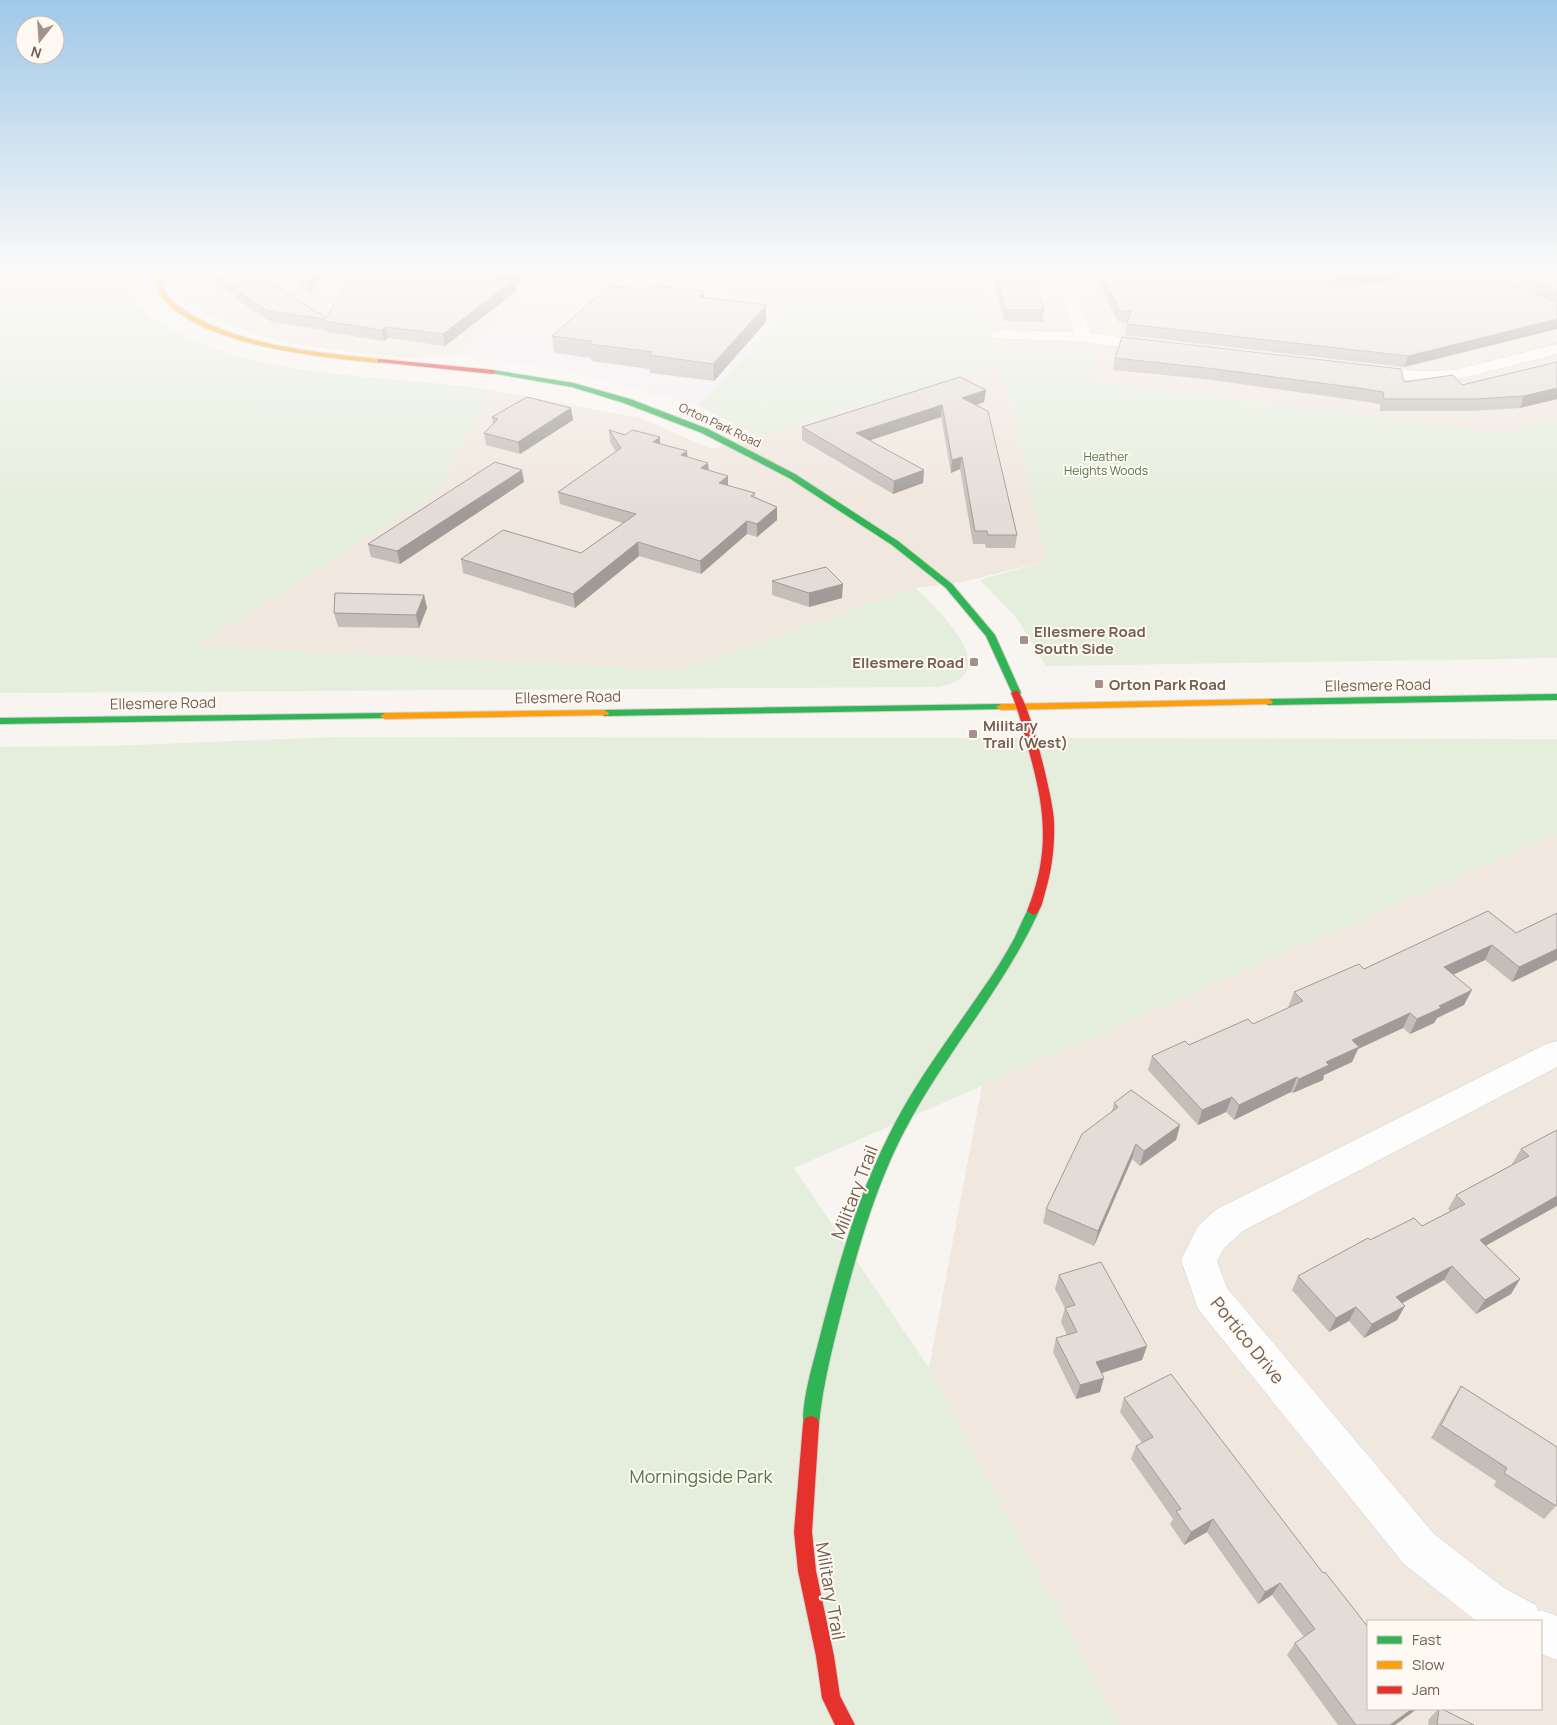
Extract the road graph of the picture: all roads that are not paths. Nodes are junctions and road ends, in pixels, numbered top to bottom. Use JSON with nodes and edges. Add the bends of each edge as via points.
{"nodes":[{"id":1,"x":313,"y":354,"type":"edge"},
{"id":2,"x":1539,"y":354,"type":"edge"},
{"id":3,"x":1352,"y":370,"type":"edge"},
{"id":4,"x":1557,"y":697,"type":"edge"},
{"id":5,"x":1022,"y":707,"type":"junction"},
{"id":6,"x":0,"y":721,"type":"edge"},
{"id":7,"x":1557,"y":1053,"type":"edge"},
{"id":8,"x":1518,"y":1620,"type":"edge"},
{"id":9,"x":1542,"y":1632,"type":"edge"},
{"id":10,"x":1557,"y":1638,"type":"edge"},
{"id":11,"x":845,"y":1725,"type":"edge"}],
"edges":[{"from":1,"to":5,"type":"street","name":"Orton Park Road","via":[[490,372],[573,385],[628,401],[721,438],[774,465],[844,509],[909,553],[949,586],[990,634]]},
{"from":2,"to":3,"type":"street","via":[[1455,374],[1419,376]]},
{"from":4,"to":5,"type":"street","name":"Ellesmere Road"},
{"from":5,"to":6,"type":"street","name":"Ellesmere Road"},
{"from":5,"to":11,"type":"street","name":"Military Trail","via":[[1048,808],[1049,827],[1038,900],[1022,938],[907,1114],[888,1150],[854,1238],[819,1369],[812,1410],[803,1532],[807,1571],[831,1698]]},
{"from":7,"to":8,"type":"street","name":"Portico Drive","via":[[1230,1220],[1211,1237],[1199,1260],[1211,1297],[1419,1549],[1488,1604]]},
{"from":9,"to":10,"type":"street"}]}
